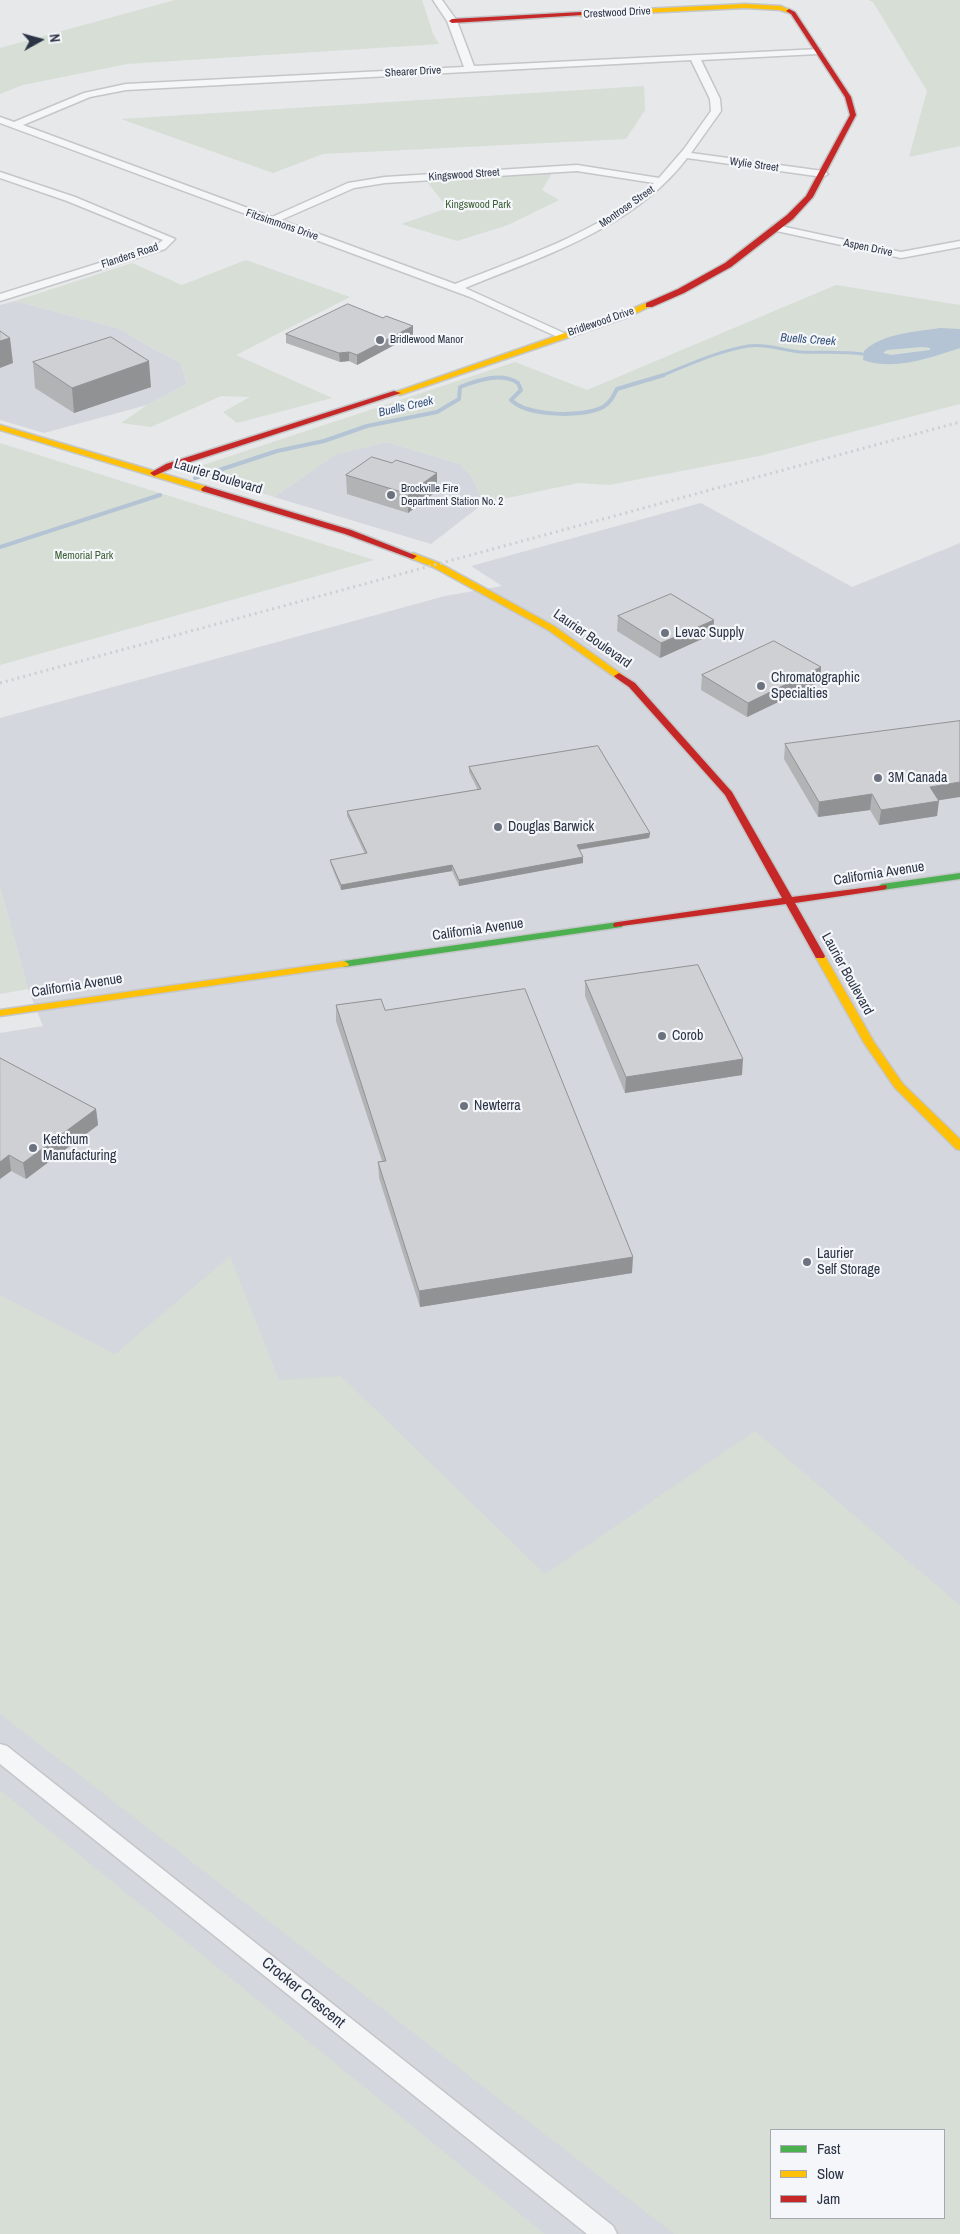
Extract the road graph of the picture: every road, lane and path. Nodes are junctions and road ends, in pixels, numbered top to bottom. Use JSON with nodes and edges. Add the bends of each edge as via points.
{"nodes":[{"id":1,"x":437,"y":0,"type":"edge"},
{"id":2,"x":781,"y":8,"type":"joint"},
{"id":3,"x":452,"y":21,"type":"junction"},
{"id":4,"x":817,"y":50,"type":"junction"},
{"id":5,"x":695,"y":58,"type":"junction"},
{"id":6,"x":470,"y":69,"type":"junction"},
{"id":7,"x":0,"y":120,"type":"edge"},
{"id":8,"x":14,"y":124,"type":"junction"},
{"id":9,"x":684,"y":155,"type":"junction"},
{"id":10,"x":824,"y":174,"type":"junction"},
{"id":11,"x":0,"y":175,"type":"edge"},
{"id":12,"x":661,"y":181,"type":"junction"},
{"id":13,"x":273,"y":220,"type":"junction"},
{"id":14,"x":776,"y":228,"type":"junction"},
{"id":15,"x":960,"y":244,"type":"edge"},
{"id":16,"x":456,"y":288,"type":"junction"},
{"id":17,"x":0,"y":298,"type":"edge"},
{"id":18,"x":562,"y":336,"type":"junction"},
{"id":19,"x":0,"y":428,"type":"edge"},
{"id":20,"x":154,"y":473,"type":"junction"},
{"id":21,"x":960,"y":876,"type":"edge"},
{"id":22,"x":788,"y":902,"type":"junction"},
{"id":23,"x":0,"y":1013,"type":"edge"},
{"id":24,"x":960,"y":1146,"type":"edge"},
{"id":25,"x":0,"y":1752,"type":"edge"},
{"id":26,"x":605,"y":2234,"type":"edge"}],
"edges":[{"from":1,"to":3,"type":"street"},
{"from":2,"to":3,"type":"street","name":"Crestwood Drive","via":[[745,6]]},
{"from":2,"to":4,"type":"street","name":"Bridlewood Drive","via":[[793,13]]},
{"from":3,"to":6,"type":"street"},
{"from":4,"to":5,"type":"street","name":"Shearer Drive"},
{"from":4,"to":10,"type":"street","name":"Bridlewood Drive","via":[[848,97],[853,115]]},
{"from":5,"to":6,"type":"street","name":"Shearer Drive"},
{"from":5,"to":9,"type":"street","name":"Montrose Street","via":[[715,100],[716,111]]},
{"from":6,"to":8,"type":"street","name":"Shearer Drive","via":[[126,87],[87,95]]},
{"from":7,"to":8,"type":"street","name":"Fitzsimmons Drive"},
{"from":8,"to":13,"type":"street","name":"Fitzsimmons Drive"},
{"from":9,"to":10,"type":"street","name":"Wylie Street"},
{"from":9,"to":12,"type":"street","name":"Montrose Street"},
{"from":10,"to":14,"type":"street","name":"Bridlewood Drive","via":[[809,197]]},
{"from":11,"to":17,"type":"street","name":"Flanders Road","via":[[71,199],[170,239],[161,247]]},
{"from":12,"to":13,"type":"street","name":"Kingswood Street","via":[[577,168],[385,180],[352,185]]},
{"from":12,"to":16,"type":"street","name":"Montrose Street","via":[[594,230]]},
{"from":13,"to":16,"type":"street","name":"Fitzsimmons Drive"},
{"from":14,"to":15,"type":"street","name":"Aspen Drive","via":[[901,254]]},
{"from":14,"to":18,"type":"street","name":"Bridlewood Drive","via":[[728,265],[681,291],[625,315]]},
{"from":16,"to":18,"type":"street","name":"Fitzsimmons Drive"},
{"from":18,"to":20,"type":"street","name":"Bridlewood Drive"},
{"from":19,"to":20,"type":"street","name":"Laurier Boulevard"},
{"from":20,"to":22,"type":"street","name":"Laurier Boulevard","via":[[348,532],[436,565],[551,628],[632,685],[729,794]]},
{"from":21,"to":22,"type":"street","name":"California Avenue"},
{"from":22,"to":23,"type":"street","name":"California Avenue"},
{"from":22,"to":24,"type":"street","name":"Laurier Boulevard","via":[[899,1086]]},
{"from":25,"to":26,"type":"street","name":"Crocker Crescent"}]}
